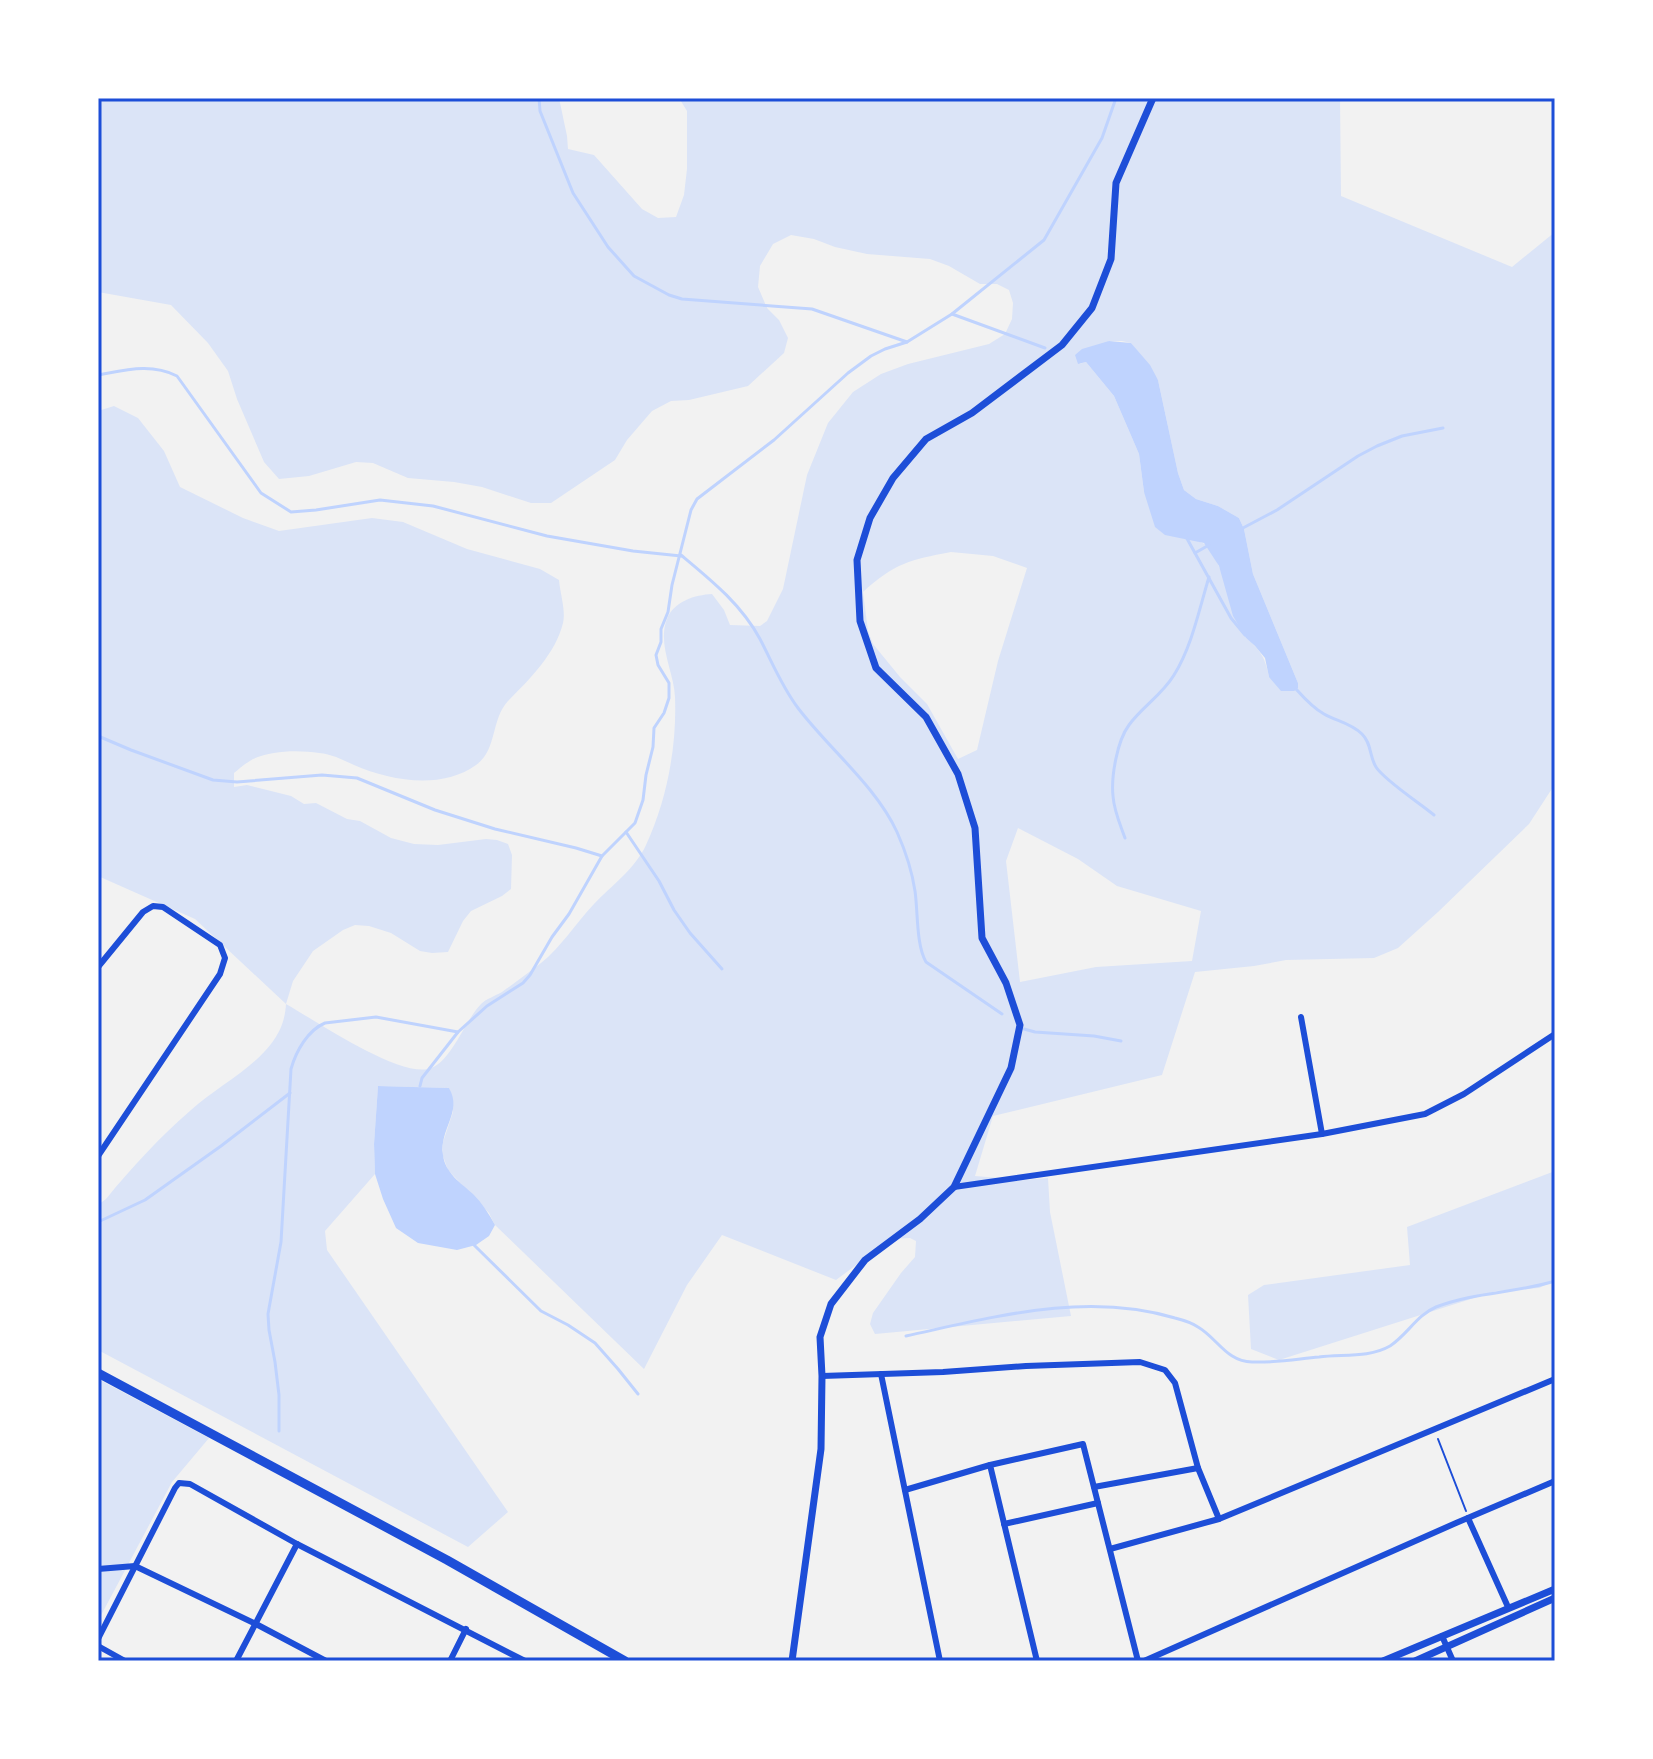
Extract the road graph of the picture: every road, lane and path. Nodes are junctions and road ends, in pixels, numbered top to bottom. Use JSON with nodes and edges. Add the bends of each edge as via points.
{"nodes":[{"id":1,"x":1153,"y":98,"type":"edge"},
{"id":2,"x":98,"y":967,"type":"edge"},
{"id":3,"x":1301,"y":1017,"type":"dead end"},
{"id":4,"x":1555,"y":1034,"type":"edge"},
{"id":5,"x":1322,"y":1134,"type":"junction"},
{"id":6,"x":98,"y":1156,"type":"edge"},
{"id":7,"x":954,"y":1187,"type":"junction"},
{"id":8,"x":98,"y":1373,"type":"edge"},
{"id":9,"x":881,"y":1374,"type":"junction"},
{"id":10,"x":822,"y":1376,"type":"junction"},
{"id":11,"x":1555,"y":1379,"type":"edge"},
{"id":12,"x":1434,"y":1430,"type":"junction"},
{"id":13,"x":990,"y":1465,"type":"junction"},
{"id":14,"x":1198,"y":1468,"type":"junction"},
{"id":15,"x":1555,"y":1481,"type":"edge"},
{"id":16,"x":1094,"y":1487,"type":"junction"},
{"id":17,"x":905,"y":1490,"type":"junction"},
{"id":18,"x":1098,"y":1503,"type":"junction"},
{"id":19,"x":1468,"y":1518,"type":"junction"},
{"id":20,"x":1219,"y":1519,"type":"junction"},
{"id":21,"x":1004,"y":1524,"type":"junction"},
{"id":22,"x":297,"y":1544,"type":"junction"},
{"id":23,"x":1110,"y":1549,"type":"junction"},
{"id":24,"x":135,"y":1566,"type":"junction"},
{"id":25,"x":98,"y":1569,"type":"edge"},
{"id":26,"x":1555,"y":1589,"type":"edge"},
{"id":27,"x":1555,"y":1598,"type":"edge"},
{"id":28,"x":1508,"y":1607,"type":"junction"},
{"id":29,"x":256,"y":1624,"type":"junction"},
{"id":30,"x":466,"y":1629,"type":"junction"},
{"id":31,"x":1442,"y":1636,"type":"junction"},
{"id":32,"x":98,"y":1639,"type":"edge"},
{"id":33,"x":98,"y":1646,"type":"edge"},
{"id":34,"x":1447,"y":1647,"type":"junction"},
{"id":35,"x":125,"y":1661,"type":"edge"},
{"id":36,"x":236,"y":1661,"type":"edge"},
{"id":37,"x":326,"y":1661,"type":"edge"},
{"id":38,"x":450,"y":1661,"type":"edge"},
{"id":39,"x":525,"y":1661,"type":"edge"},
{"id":40,"x":625,"y":1661,"type":"edge"},
{"id":41,"x":792,"y":1661,"type":"edge"},
{"id":42,"x":940,"y":1661,"type":"edge"},
{"id":43,"x":1037,"y":1661,"type":"edge"},
{"id":44,"x":1141,"y":1661,"type":"edge"},
{"id":45,"x":1383,"y":1661,"type":"edge"},
{"id":46,"x":1415,"y":1661,"type":"edge"},
{"id":47,"x":1453,"y":1661,"type":"edge"}],
"edges":[{"from":1,"to":7,"type":"street","via":[[1116,183],[1111,259],[1092,308],[1062,345],[972,413],[926,439],[893,478],[870,518],[857,560],[860,621],[876,668],[926,717],[958,774],[975,828],[982,938],[1020,1025],[1011,1068]]},
{"from":2,"to":6,"type":"street","via":[[153,906],[163,907],[220,945],[225,958],[220,974]]},
{"from":3,"to":5,"type":"street"},
{"from":4,"to":5,"type":"street","via":[[1425,1114]]},
{"from":5,"to":7,"type":"street"},
{"from":7,"to":10,"type":"street","via":[[865,1260],[831,1304],[820,1337]]},
{"from":8,"to":40,"type":"main road"},
{"from":9,"to":10,"type":"street"},
{"from":9,"to":14,"type":"street","via":[[1140,1362],[1165,1370],[1175,1383]]},
{"from":9,"to":17,"type":"street"},
{"from":10,"to":41,"type":"street","via":[[821,1449]]},
{"from":11,"to":12,"type":"street"},
{"from":12,"to":19,"type":"path"},
{"from":12,"to":20,"type":"street"},
{"from":13,"to":16,"type":"street","via":[[1083,1444]]},
{"from":13,"to":17,"type":"street"},
{"from":13,"to":21,"type":"street"},
{"from":14,"to":16,"type":"street"},
{"from":14,"to":20,"type":"street"},
{"from":15,"to":19,"type":"street"},
{"from":16,"to":18,"type":"street"},
{"from":17,"to":42,"type":"street"},
{"from":18,"to":21,"type":"street"},
{"from":18,"to":23,"type":"street"},
{"from":19,"to":28,"type":"street"},
{"from":19,"to":44,"type":"street"},
{"from":20,"to":23,"type":"street"},
{"from":21,"to":43,"type":"street"},
{"from":22,"to":24,"type":"street","via":[[190,1484],[179,1483]]},
{"from":22,"to":29,"type":"street"},
{"from":22,"to":30,"type":"street"},
{"from":23,"to":44,"type":"street"},
{"from":24,"to":25,"type":"street"},
{"from":24,"to":29,"type":"street"},
{"from":24,"to":32,"type":"street"},
{"from":26,"to":28,"type":"street"},
{"from":27,"to":34,"type":"street"},
{"from":28,"to":31,"type":"street"},
{"from":29,"to":36,"type":"street"},
{"from":29,"to":37,"type":"street"},
{"from":30,"to":38,"type":"street"},
{"from":30,"to":39,"type":"street"},
{"from":31,"to":34,"type":"street"},
{"from":31,"to":45,"type":"street"},
{"from":33,"to":35,"type":"street"},
{"from":34,"to":46,"type":"street"},
{"from":34,"to":47,"type":"street"}]}
